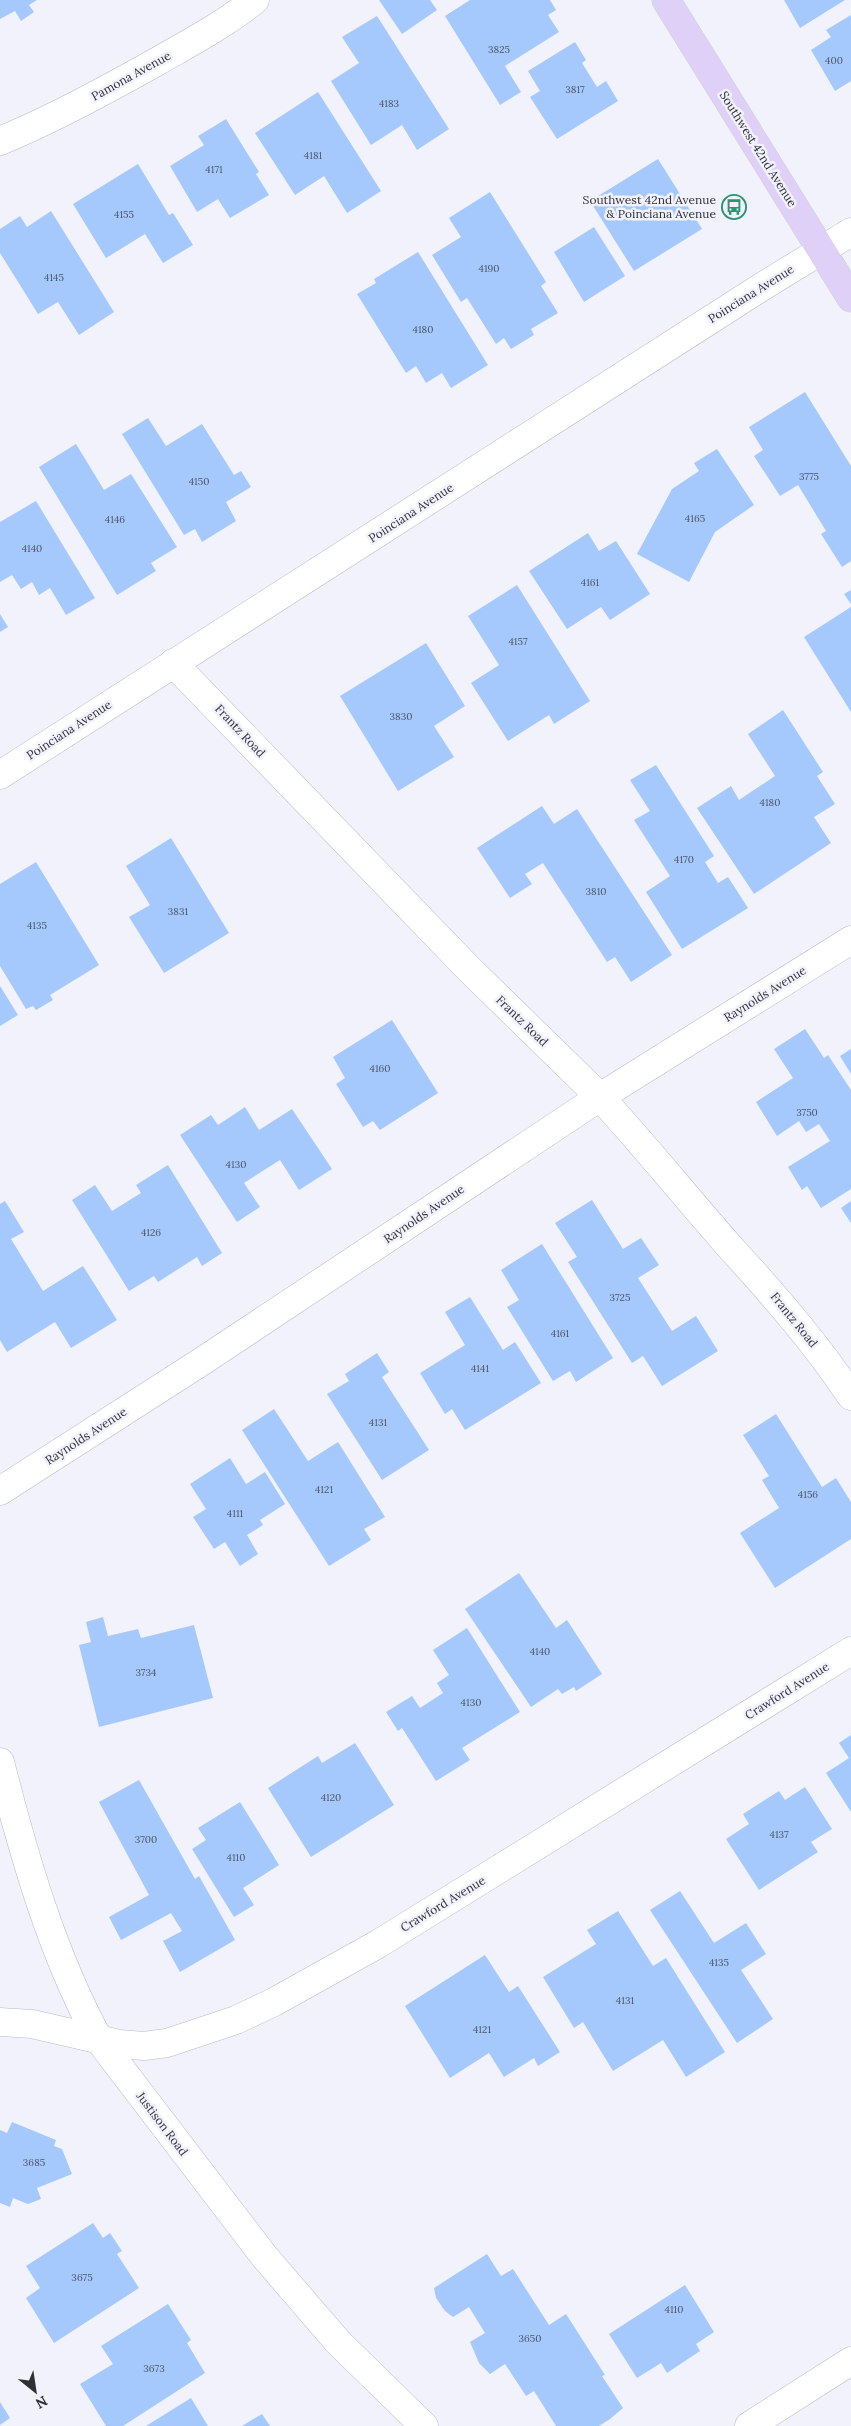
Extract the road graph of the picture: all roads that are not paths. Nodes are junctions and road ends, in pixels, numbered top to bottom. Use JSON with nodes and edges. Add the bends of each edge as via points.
{"nodes":[{"id":1,"x":255,"y":0,"type":"edge"},
{"id":2,"x":666,"y":0,"type":"edge"},
{"id":3,"x":0,"y":141,"type":"edge"},
{"id":4,"x":851,"y":232,"type":"edge"},
{"id":5,"x":821,"y":250,"type":"junction"},
{"id":6,"x":851,"y":298,"type":"edge"},
{"id":7,"x":174,"y":663,"type":"junction"},
{"id":8,"x":0,"y":775,"type":"edge"},
{"id":9,"x":851,"y":940,"type":"edge"},
{"id":10,"x":600,"y":1097,"type":"junction"},
{"id":11,"x":851,"y":1396,"type":"edge"},
{"id":12,"x":0,"y":1491,"type":"edge"},
{"id":13,"x":851,"y":1651,"type":"edge"},
{"id":14,"x":0,"y":1762,"type":"edge"},
{"id":15,"x":0,"y":2022,"type":"edge"},
{"id":16,"x":99,"y":2040,"type":"junction"},
{"id":17,"x":851,"y":2361,"type":"edge"},
{"id":18,"x":424,"y":2426,"type":"edge"},
{"id":19,"x":749,"y":2426,"type":"edge"}],
"edges":[{"from":1,"to":3,"type":"street","name":"Pamona Avenue","via":[[208,32],[110,88]]},
{"from":2,"to":5,"type":"main road","name":"Southwest 42nd Avenue"},
{"from":4,"to":5,"type":"street","name":"Poinciana Avenue"},
{"from":5,"to":6,"type":"main road","name":"Southwest 42nd Avenue"},
{"from":5,"to":7,"type":"street","name":"Poinciana Avenue"},
{"from":7,"to":8,"type":"street","name":"Poinciana Avenue"},
{"from":7,"to":10,"type":"street","name":"Frantz Road","via":[[463,963]]},
{"from":9,"to":10,"type":"street","name":"Raynolds Avenue"},
{"from":10,"to":11,"type":"street","name":"Frantz Road","via":[[778,1300]]},
{"from":10,"to":12,"type":"street","name":"Raynolds Avenue"},
{"from":13,"to":16,"type":"street","name":"Crawford Avenue","via":[[386,1939],[274,2002],[218,2027],[167,2043],[144,2046]]},
{"from":14,"to":16,"type":"street","name":"Justison Road","via":[[50,1928],[86,2017]]},
{"from":15,"to":16,"type":"street","name":"Crawford Avenue","via":[[32,2024]]},
{"from":16,"to":18,"type":"street","name":"Justison Road","via":[[264,2256],[338,2342]]},
{"from":17,"to":19,"type":"street"}]}
